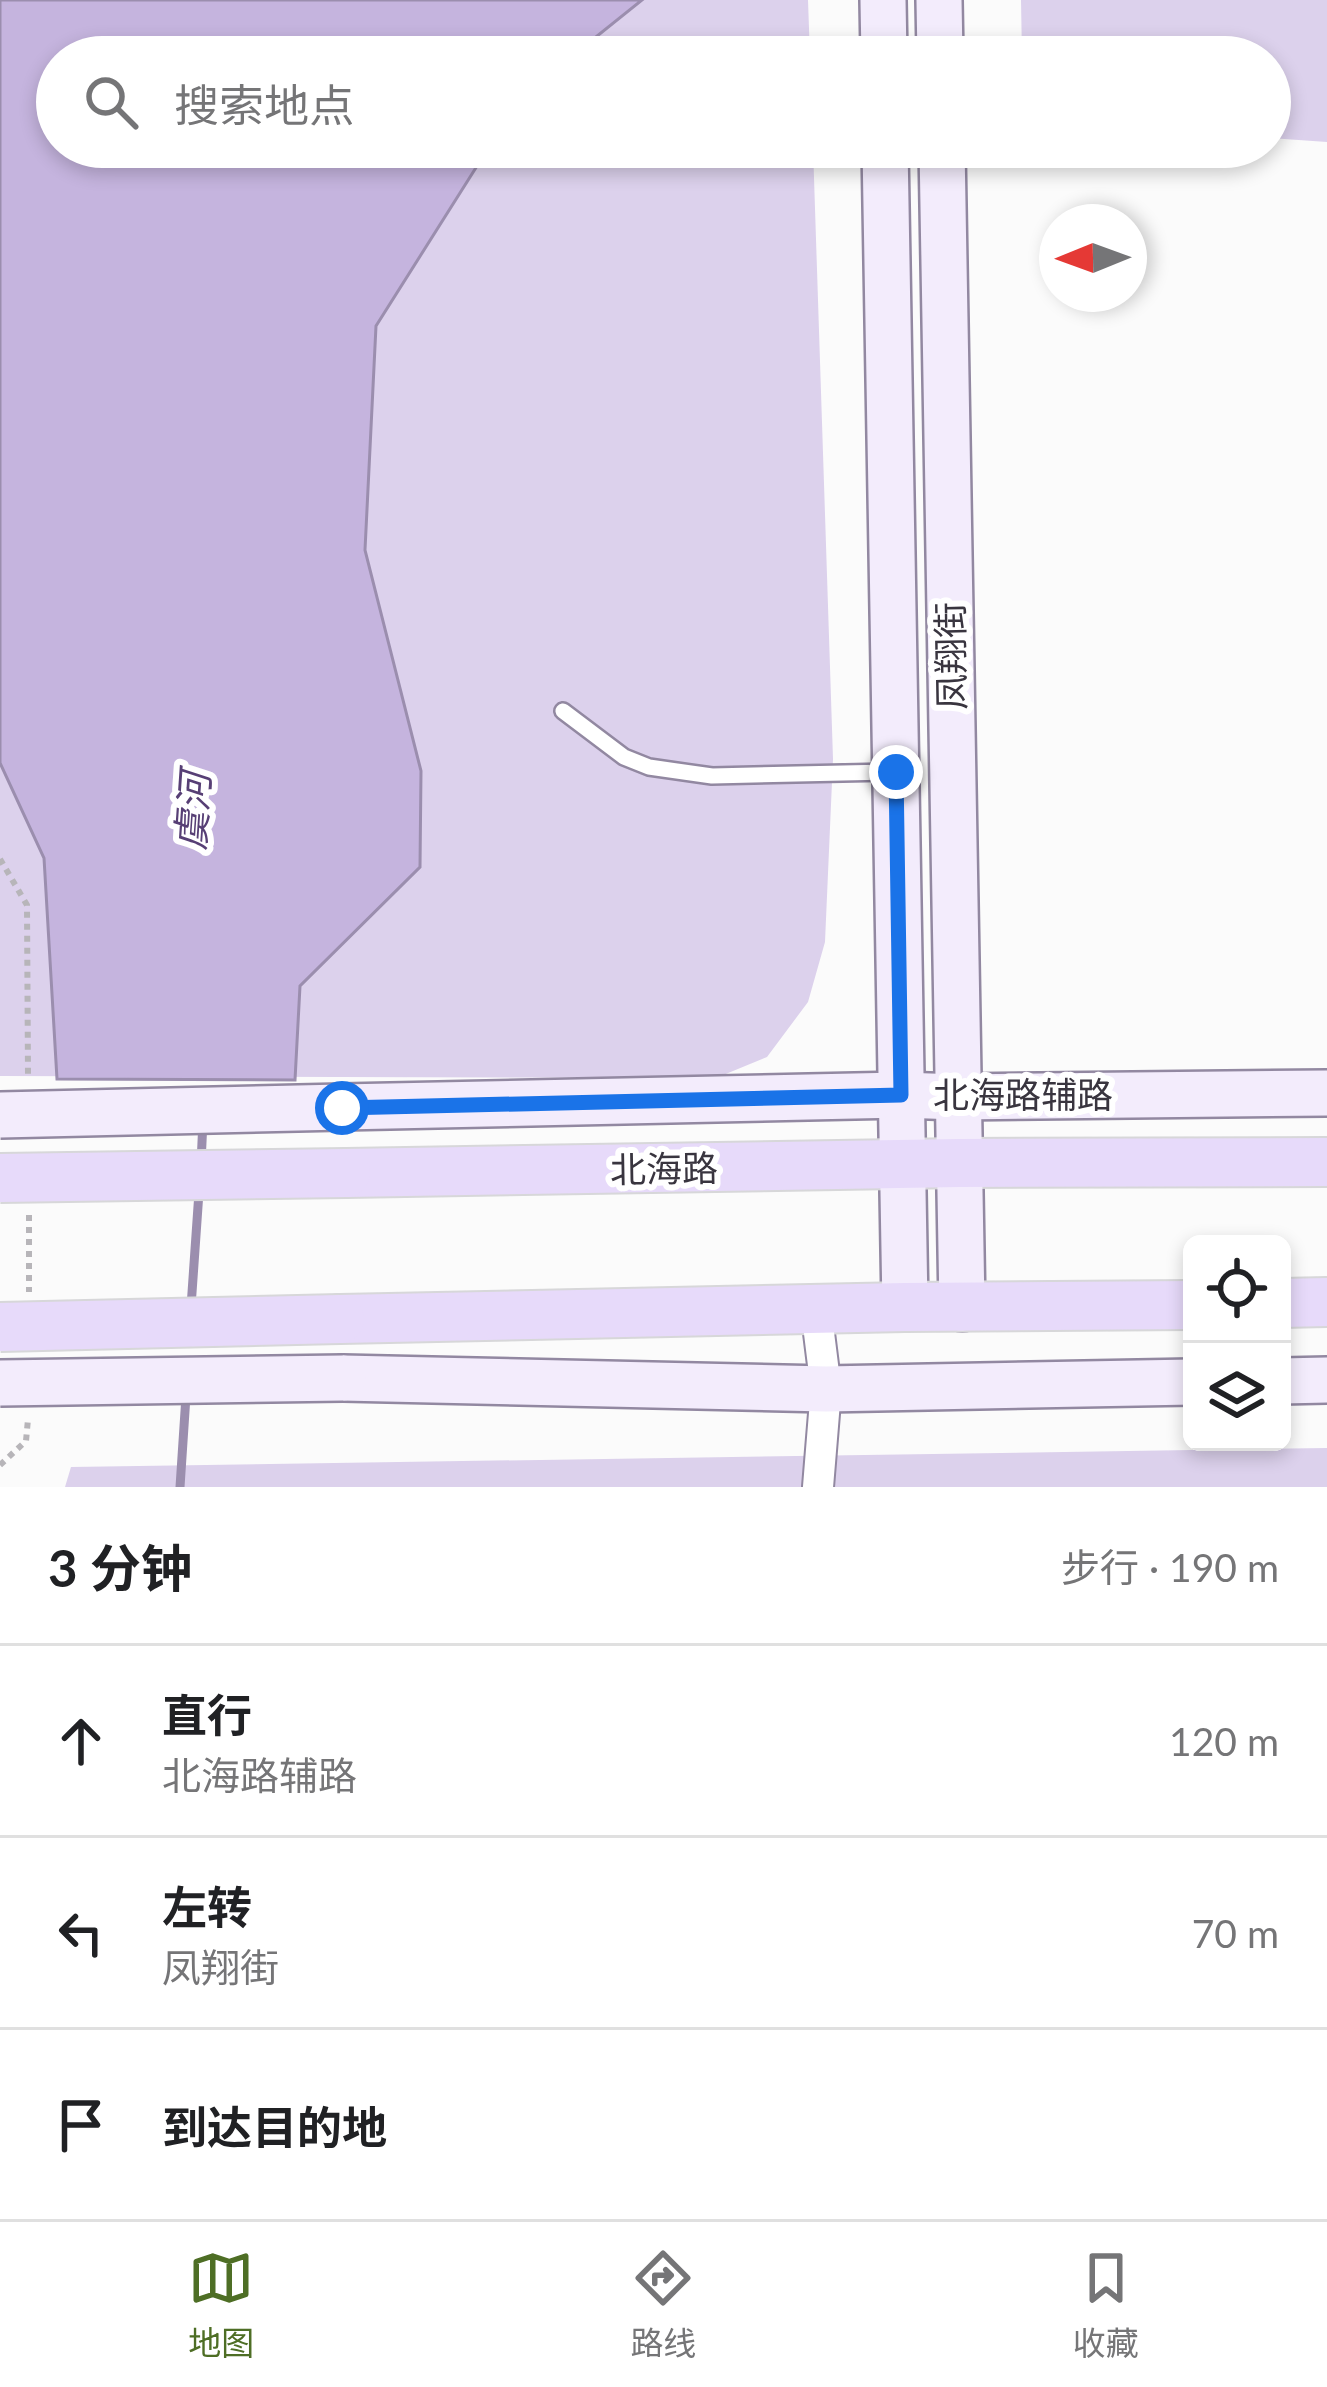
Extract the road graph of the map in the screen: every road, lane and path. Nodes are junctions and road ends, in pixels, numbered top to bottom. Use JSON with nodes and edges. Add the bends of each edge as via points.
{"nodes":[{"id":1,"x":883,"y":0,"type":"edge"},
{"id":2,"x":884,"y":36,"type":"edge"},
{"id":3,"x":885,"y":168,"type":"edge"},
{"id":4,"x":942,"y":168,"type":"edge"},
{"id":5,"x":562,"y":711,"type":"dead end"},
{"id":6,"x":896,"y":772,"type":"junction"},
{"id":7,"x":1327,"y":1093,"type":"edge"},
{"id":8,"x":901,"y":1095,"type":"junction"},
{"id":9,"x":958,"y":1097,"type":"junction"},
{"id":10,"x":0,"y":1115,"type":"edge"},
{"id":11,"x":1327,"y":1162,"type":"edge"},
{"id":12,"x":959,"y":1163,"type":"junction"},
{"id":13,"x":902,"y":1165,"type":"junction"},
{"id":14,"x":0,"y":1178,"type":"edge"},
{"id":15,"x":1291,"y":1303,"type":"edge"},
{"id":16,"x":1327,"y":1303,"type":"edge"},
{"id":17,"x":1183,"y":1305,"type":"edge"},
{"id":18,"x":904,"y":1307,"type":"junction"},
{"id":19,"x":962,"y":1308,"type":"junction"},
{"id":20,"x":816,"y":1309,"type":"junction"},
{"id":21,"x":0,"y":1327,"type":"edge"},
{"id":22,"x":1327,"y":1380,"type":"edge"},
{"id":23,"x":1291,"y":1381,"type":"edge"},
{"id":24,"x":1183,"y":1382,"type":"edge"},
{"id":25,"x":0,"y":1383,"type":"edge"},
{"id":26,"x":826,"y":1389,"type":"junction"},
{"id":27,"x":818,"y":1487,"type":"edge"}],
"edges":[{"from":1,"to":2,"type":"street"},
{"from":3,"to":6,"type":"street","name":"凤翔街"},
{"from":4,"to":9,"type":"street","name":"凤翔街"},
{"from":5,"to":6,"type":"lane","via":[[649,767],[712,776]]},
{"from":6,"to":8,"type":"street","name":"凤翔街"},
{"from":7,"to":9,"type":"street","name":"北海路辅路"},
{"from":8,"to":9,"type":"street","name":"北海路辅路"},
{"from":8,"to":10,"type":"street","name":"北海路辅路","bridge":true},
{"from":8,"to":13,"type":"street","name":"凤翔街"},
{"from":9,"to":12,"type":"street","name":"凤翔街"},
{"from":11,"to":12,"type":"main road","name":"北海路"},
{"from":12,"to":13,"type":"main road","name":"北海路"},
{"from":12,"to":19,"type":"street","name":"凤翔街"},
{"from":13,"to":14,"type":"main road","name":"北海路","bridge":true},
{"from":13,"to":18,"type":"street","name":"凤翔街"},
{"from":15,"to":16,"type":"main road"},
{"from":17,"to":19,"type":"main road"},
{"from":18,"to":19,"type":"main road"},
{"from":18,"to":20,"type":"main road"},
{"from":20,"to":21,"type":"main road","bridge":true},
{"from":20,"to":26,"type":"street"},
{"from":22,"to":23,"type":"street"},
{"from":24,"to":26,"type":"street"},
{"from":25,"to":26,"type":"street","bridge":true,"via":[[343,1378]]},
{"from":26,"to":27,"type":"street"}]}
